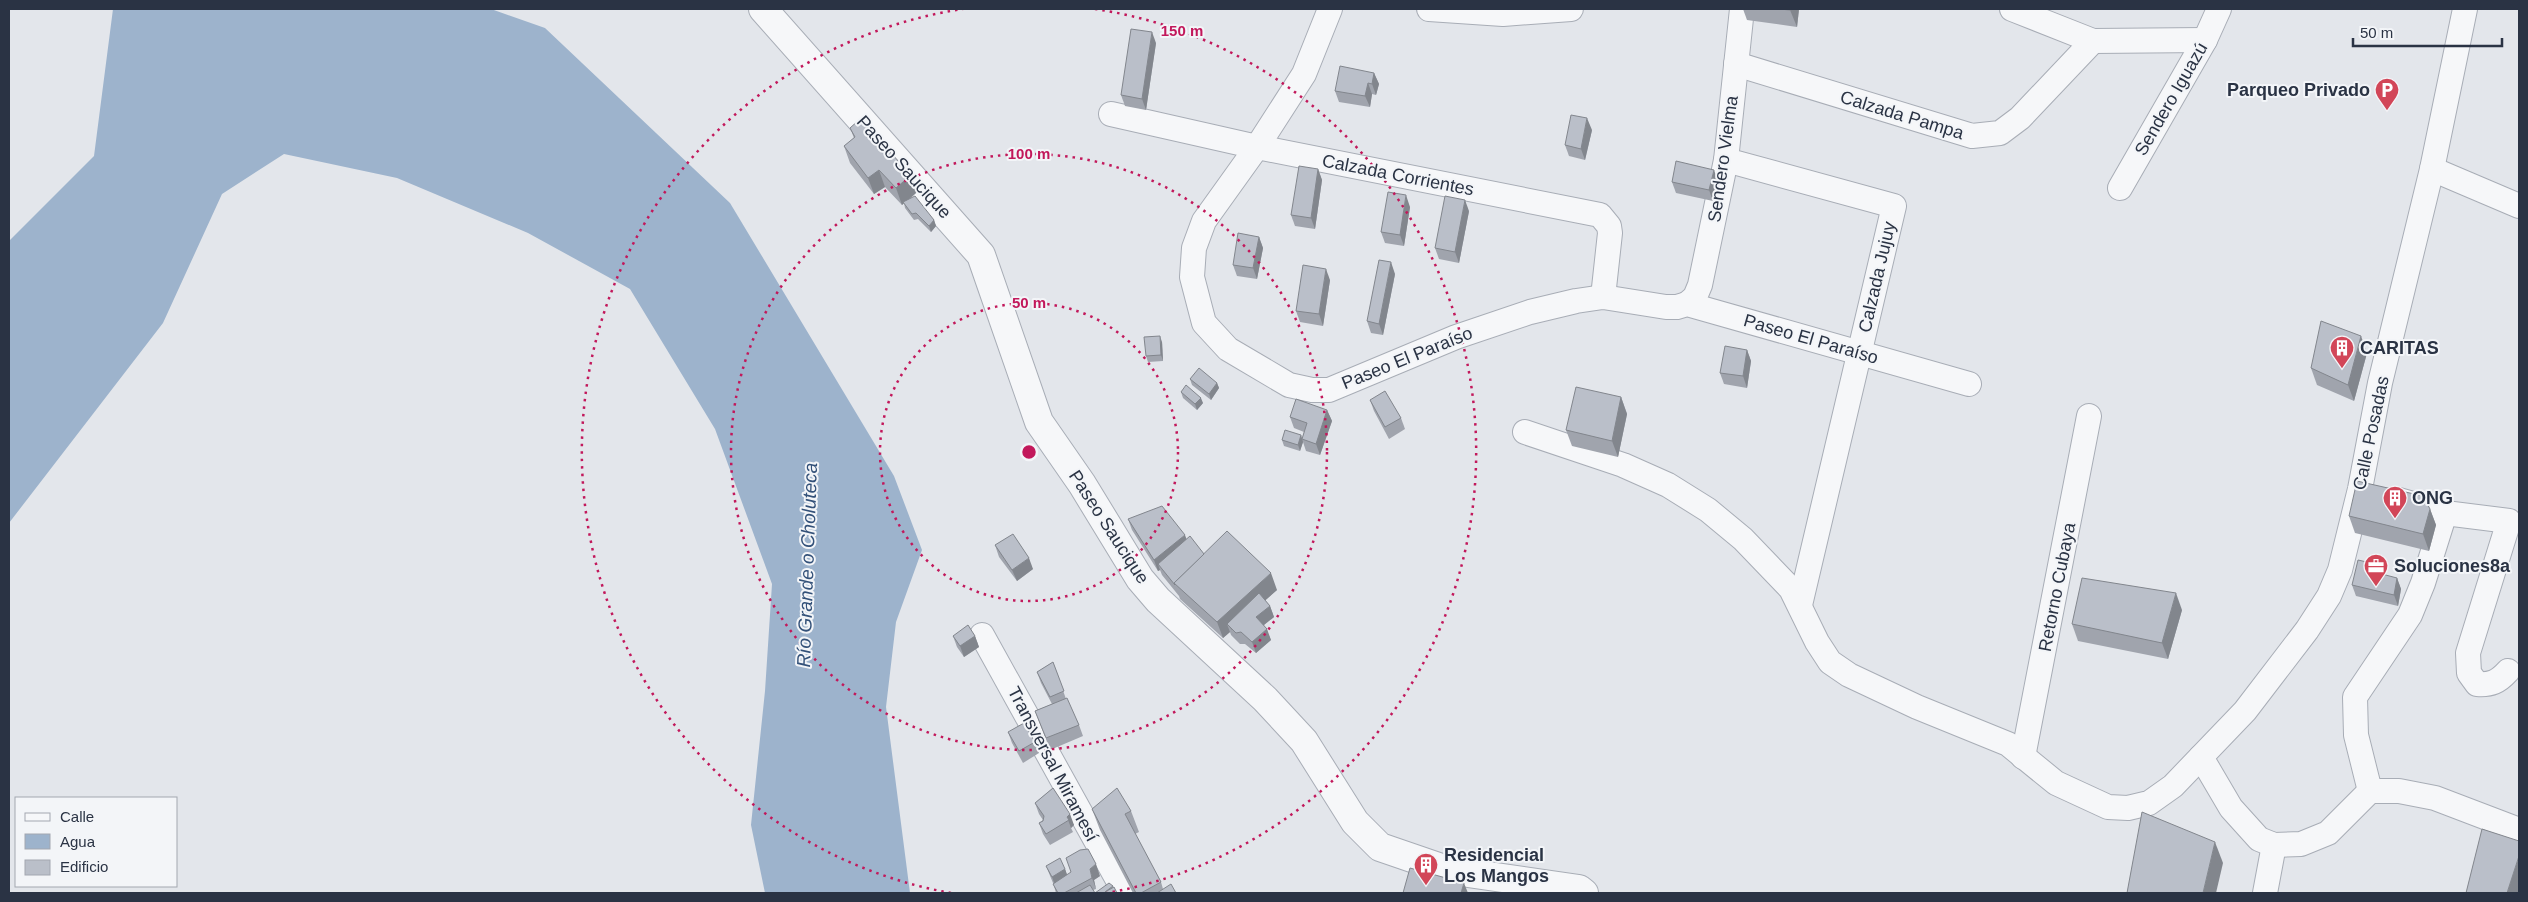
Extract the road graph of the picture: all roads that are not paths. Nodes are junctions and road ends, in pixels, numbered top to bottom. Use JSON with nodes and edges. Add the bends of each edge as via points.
{"nodes":[{"id":1,"x":763,"y":9,"type":"edge"},
{"id":2,"x":1330,"y":9,"type":"edge"},
{"id":3,"x":1429,"y":9,"type":"edge"},
{"id":4,"x":1571,"y":9,"type":"edge"},
{"id":5,"x":1742,"y":9,"type":"edge"},
{"id":6,"x":2012,"y":9,"type":"edge"},
{"id":7,"x":2219,"y":9,"type":"edge"},
{"id":8,"x":2465,"y":9,"type":"edge"},
{"id":9,"x":2205,"y":40,"type":"junction"},
{"id":10,"x":2093,"y":41,"type":"junction"},
{"id":11,"x":1736,"y":64,"type":"junction"},
{"id":12,"x":1111,"y":114,"type":"dead end"},
{"id":13,"x":1257,"y":147,"type":"junction"},
{"id":14,"x":1726,"y":160,"type":"junction"},
{"id":15,"x":2432,"y":169,"type":"junction"},
{"id":16,"x":2120,"y":188,"type":"dead end"},
{"id":17,"x":2519,"y":206,"type":"edge"},
{"id":18,"x":1603,"y":298,"type":"junction"},
{"id":19,"x":1687,"y":304,"type":"junction"},
{"id":20,"x":1859,"y":352,"type":"junction"},
{"id":21,"x":1969,"y":384,"type":"dead end"},
{"id":22,"x":2089,"y":416,"type":"dead end"},
{"id":23,"x":1526,"y":432,"type":"dead end"},
{"id":24,"x":2360,"y":489,"type":"junction"},
{"id":25,"x":2444,"y":513,"type":"junction"},
{"id":26,"x":1800,"y":606,"type":"junction"},
{"id":27,"x":982,"y":634,"type":"dead end"},
{"id":28,"x":2508,"y":671,"type":"dead end"},
{"id":29,"x":2024,"y":757,"type":"junction"},
{"id":30,"x":2201,"y":757,"type":"junction"},
{"id":31,"x":2370,"y":791,"type":"junction"},
{"id":32,"x":2519,"y":830,"type":"edge"},
{"id":33,"x":2274,"y":846,"type":"junction"},
{"id":34,"x":1125,"y":893,"type":"edge"},
{"id":35,"x":1584,"y":893,"type":"edge"},
{"id":36,"x":2264,"y":893,"type":"edge"}],
"edges":[{"from":1,"to":35,"type":"street","name":"Paseo Saucique","via":[[982,255],[1039,422],[1140,578],[1158,600],[1265,699],[1304,741],[1355,822],[1380,847],[1447,870],[1579,889]]},
{"from":2,"to":13,"type":"street","name":"Paseo El Paraíso","via":[[1304,74]]},
{"from":3,"to":4,"type":"street","via":[[1503,14]]},
{"from":5,"to":11,"type":"street","name":"Sendero Vielma"},
{"from":6,"to":10,"type":"street"},
{"from":7,"to":9,"type":"street","name":"Sendero Iguazú"},
{"from":8,"to":15,"type":"street","name":"Calle Posadas"},
{"from":9,"to":10,"type":"street"},
{"from":9,"to":16,"type":"street","name":"Sendero Iguazú"},
{"from":10,"to":11,"type":"street","name":"Calzada Pampa","via":[[2020,118],[2000,134],[1972,136]]},
{"from":11,"to":14,"type":"street","name":"Sendero Vielma"},
{"from":12,"to":13,"type":"street","name":"Calzada Corrientes"},
{"from":13,"to":18,"type":"street","name":"Calzada Corrientes","via":[[1600,215],[1609,226],[1610,233]]},
{"from":13,"to":18,"type":"street","name":"Paseo El Paraíso","via":[[1204,221],[1194,248],[1192,277],[1204,323],[1228,349],[1290,385],[1329,390],[1456,337],[1530,312]]},
{"from":14,"to":19,"type":"street","name":"Sendero Vielma","via":[[1700,285],[1695,297]]},
{"from":14,"to":20,"type":"street","name":"Calzada Jujuy","via":[[1894,206]]},
{"from":15,"to":17,"type":"street"},
{"from":15,"to":24,"type":"street","name":"Calle Posadas","via":[[2380,383]]},
{"from":18,"to":19,"type":"street","name":"Paseo El Paraíso","via":[[1666,307]]},
{"from":19,"to":20,"type":"street","name":"Paseo El Paraíso"},
{"from":20,"to":21,"type":"street","name":"Paseo El Paraíso"},
{"from":20,"to":26,"type":"street","name":"Calzada Jujuy"},
{"from":22,"to":29,"type":"street","name":"Retorno Cubaya"},
{"from":23,"to":26,"type":"street","name":"Calle Posadas","via":[[1623,465],[1668,485],[1708,510],[1743,539],[1791,589]]},
{"from":24,"to":25,"type":"street"},
{"from":24,"to":30,"type":"street","name":"Calle Posadas","via":[[2340,570],[2329,596],[2246,711]]},
{"from":25,"to":28,"type":"street","via":[[2509,521],[2468,653],[2469,673],[2477,684],[2490,685]]},
{"from":25,"to":31,"type":"street","via":[[2410,615],[2356,697],[2356,735]]},
{"from":26,"to":29,"type":"street","name":"Calle Posadas","via":[[1816,642],[1830,662],[1849,675],[2008,744]]},
{"from":27,"to":34,"type":"street","name":"Transversal Miramesí"},
{"from":29,"to":30,"type":"street","name":"Calle Posadas","via":[[2056,783],[2108,807],[2128,808],[2149,802],[2173,786]]},
{"from":30,"to":33,"type":"street","via":[[2231,808],[2258,839]]},
{"from":31,"to":32,"type":"street","via":[[2399,791],[2434,798]]},
{"from":31,"to":33,"type":"street","via":[[2328,833],[2302,844]]},
{"from":33,"to":36,"type":"street"}]}
